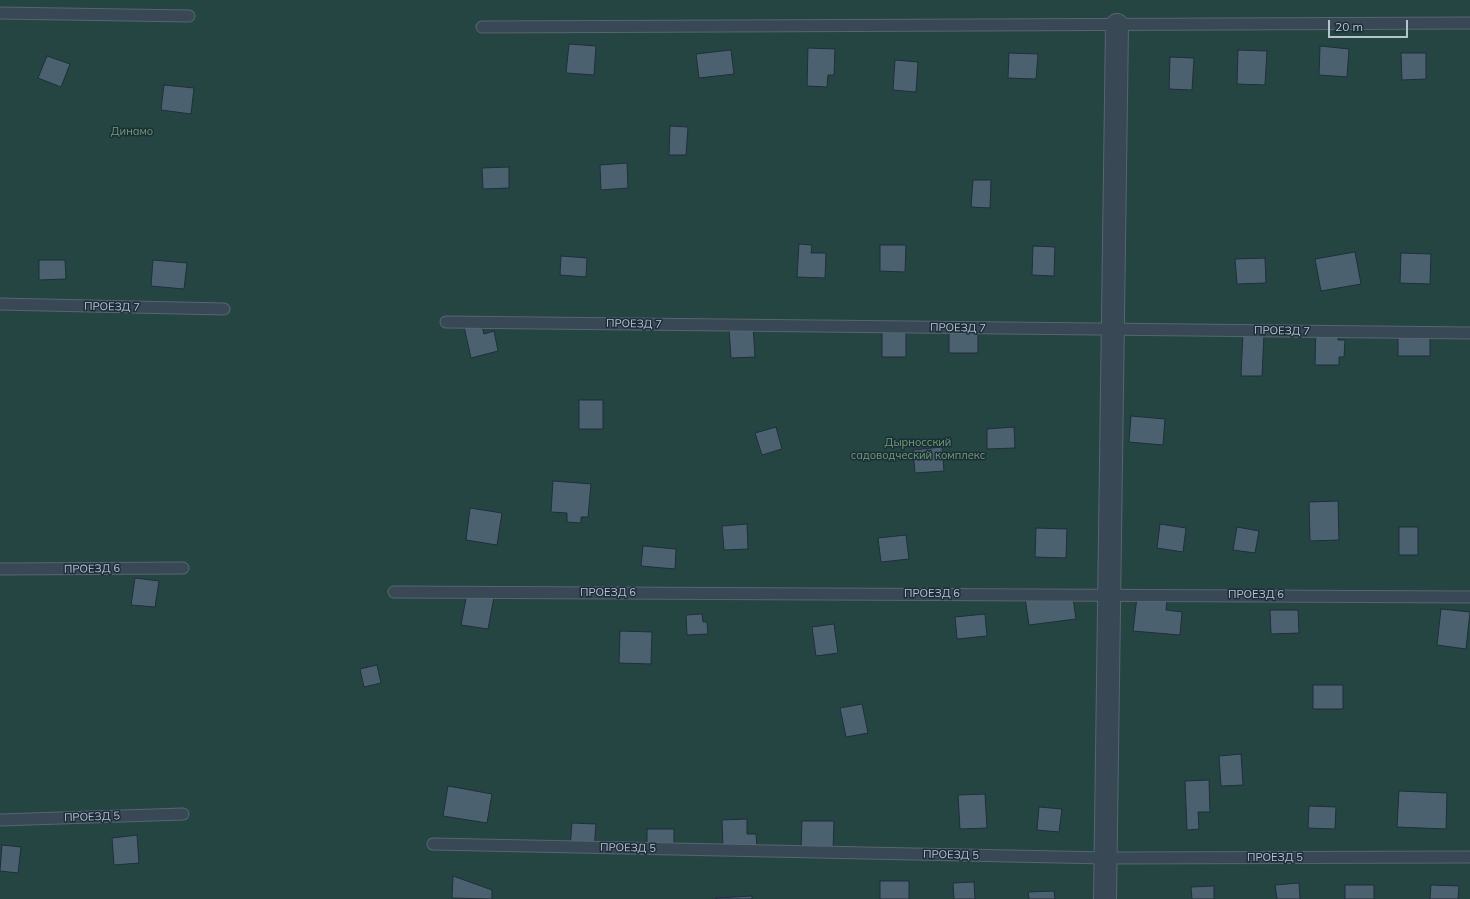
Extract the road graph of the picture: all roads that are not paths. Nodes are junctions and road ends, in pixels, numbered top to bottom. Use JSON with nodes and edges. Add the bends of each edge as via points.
{"nodes":[{"id":1,"x":0,"y":13,"type":"edge"},
{"id":2,"x":189,"y":16,"type":"dead end"},
{"id":3,"x":1470,"y":24,"type":"edge"},
{"id":4,"x":1117,"y":25,"type":"junction"},
{"id":5,"x":482,"y":27,"type":"dead end"},
{"id":6,"x":0,"y":304,"type":"edge"},
{"id":7,"x":224,"y":309,"type":"dead end"},
{"id":8,"x":446,"y":322,"type":"dead end"},
{"id":9,"x":1112,"y":329,"type":"junction"},
{"id":10,"x":1470,"y":333,"type":"edge"},
{"id":11,"x":184,"y":568,"type":"dead end"},
{"id":12,"x":0,"y":569,"type":"edge"},
{"id":13,"x":394,"y":592,"type":"dead end"},
{"id":14,"x":1109,"y":594,"type":"junction"},
{"id":15,"x":1470,"y":597,"type":"edge"},
{"id":16,"x":183,"y":814,"type":"dead end"},
{"id":17,"x":0,"y":820,"type":"edge"},
{"id":18,"x":433,"y":844,"type":"dead end"},
{"id":19,"x":1470,"y":857,"type":"edge"},
{"id":20,"x":1106,"y":858,"type":"junction"},
{"id":21,"x":1105,"y":899,"type":"edge"}],
"edges":[{"from":1,"to":2,"type":"lane"},
{"from":3,"to":4,"type":"lane"},
{"from":4,"to":5,"type":"lane"},
{"from":4,"to":9,"type":"street"},
{"from":6,"to":7,"type":"lane","name":"ПРОЕЗД 7"},
{"from":8,"to":9,"type":"lane","name":"ПРОЕЗД 7"},
{"from":9,"to":10,"type":"lane","name":"ПРОЕЗД 7"},
{"from":9,"to":14,"type":"street"},
{"from":11,"to":12,"type":"lane","name":"ПРОЕЗД 6"},
{"from":13,"to":14,"type":"lane","name":"ПРОЕЗД 6"},
{"from":14,"to":15,"type":"lane","name":"ПРОЕЗД 6"},
{"from":14,"to":20,"type":"street"},
{"from":16,"to":17,"type":"lane","name":"ПРОЕЗД 5"},
{"from":18,"to":20,"type":"lane","name":"ПРОЕЗД 5"},
{"from":19,"to":20,"type":"lane","name":"ПРОЕЗД 5"},
{"from":20,"to":21,"type":"street"}]}
